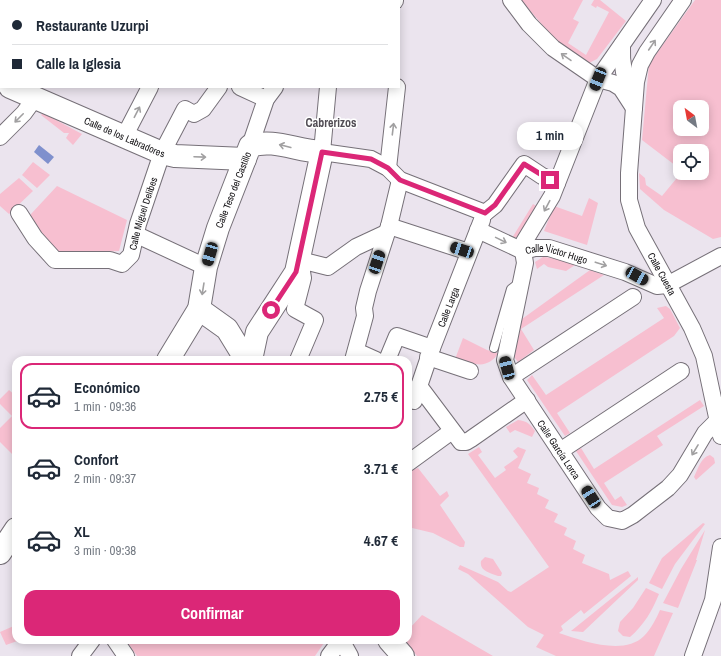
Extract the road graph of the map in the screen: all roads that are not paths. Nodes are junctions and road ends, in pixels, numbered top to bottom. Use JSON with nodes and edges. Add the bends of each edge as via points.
{"nodes":[{"id":1,"x":511,"y":0,"type":"edge"},
{"id":2,"x":653,"y":0,"type":"edge"},
{"id":3,"x":683,"y":0,"type":"edge"},
{"id":4,"x":621,"y":52,"type":"junction"},
{"id":5,"x":640,"y":65,"type":"junction"},
{"id":6,"x":598,"y":79,"type":"junction"},
{"id":7,"x":12,"y":88,"type":"edge"},
{"id":8,"x":149,"y":88,"type":"edge"},
{"id":9,"x":218,"y":88,"type":"edge"},
{"id":10,"x":245,"y":88,"type":"edge"},
{"id":11,"x":328,"y":88,"type":"edge"},
{"id":12,"x":397,"y":88,"type":"edge"},
{"id":13,"x":270,"y":93,"type":"edge"},
{"id":14,"x":35,"y":98,"type":"junction"},
{"id":15,"x":634,"y":108,"type":"junction"},
{"id":16,"x":0,"y":137,"type":"edge"},
{"id":17,"x":124,"y":137,"type":"junction"},
{"id":18,"x":322,"y":142,"type":"junction"},
{"id":19,"x":247,"y":152,"type":"junction"},
{"id":20,"x":162,"y":153,"type":"junction"},
{"id":21,"x":388,"y":168,"type":"junction"},
{"id":22,"x":400,"y":180,"type":"junction"},
{"id":23,"x":557,"y":183,"type":"junction"},
{"id":24,"x":19,"y":213,"type":"dead end"},
{"id":25,"x":485,"y":213,"type":"junction"},
{"id":26,"x":387,"y":229,"type":"junction"},
{"id":27,"x":478,"y":230,"type":"junction"},
{"id":28,"x":137,"y":235,"type":"junction"},
{"id":29,"x":523,"y":251,"type":"junction"},
{"id":30,"x":470,"y":252,"type":"junction"},
{"id":31,"x":721,"y":256,"type":"edge"},
{"id":32,"x":300,"y":260,"type":"junction"},
{"id":33,"x":656,"y":264,"type":"junction"},
{"id":34,"x":206,"y":267,"type":"junction"},
{"id":35,"x":637,"y":276,"type":"junction"},
{"id":36,"x":522,"y":282,"type":"junction"},
{"id":37,"x":667,"y":285,"type":"junction"},
{"id":38,"x":633,"y":297,"type":"dead end"},
{"id":39,"x":200,"y":309,"type":"junction"},
{"id":40,"x":227,"y":329,"type":"junction"},
{"id":41,"x":257,"y":332,"type":"junction"},
{"id":42,"x":494,"y":348,"type":"dead end"},
{"id":43,"x":430,"y":353,"type":"junction"},
{"id":44,"x":171,"y":356,"type":"edge"},
{"id":45,"x":244,"y":356,"type":"edge"},
{"id":46,"x":252,"y":356,"type":"edge"},
{"id":47,"x":300,"y":356,"type":"edge"},
{"id":48,"x":354,"y":356,"type":"edge"},
{"id":49,"x":388,"y":356,"type":"edge"},
{"id":50,"x":470,"y":371,"type":"dead end"},
{"id":51,"x":681,"y":371,"type":"dead end"},
{"id":52,"x":509,"y":373,"type":"junction"},
{"id":53,"x":416,"y":382,"type":"edge"},
{"id":54,"x":527,"y":400,"type":"junction"},
{"id":55,"x":414,"y":401,"type":"dead end"},
{"id":56,"x":718,"y":420,"type":"junction"},
{"id":57,"x":452,"y":431,"type":"junction"},
{"id":58,"x":721,"y":436,"type":"edge"},
{"id":59,"x":560,"y":451,"type":"junction"},
{"id":60,"x":412,"y":460,"type":"edge"},
{"id":61,"x":12,"y":535,"type":"edge"},
{"id":62,"x":721,"y":547,"type":"edge"},
{"id":63,"x":0,"y":553,"type":"edge"},
{"id":64,"x":89,"y":644,"type":"edge"},
{"id":65,"x":118,"y":644,"type":"edge"},
{"id":66,"x":338,"y":644,"type":"edge"},
{"id":67,"x":343,"y":644,"type":"edge"},
{"id":68,"x":392,"y":644,"type":"edge"},
{"id":69,"x":80,"y":656,"type":"edge"},
{"id":70,"x":126,"y":656,"type":"edge"},
{"id":71,"x":329,"y":656,"type":"edge"},
{"id":72,"x":350,"y":656,"type":"edge"},
{"id":73,"x":403,"y":656,"type":"edge"},
{"id":74,"x":693,"y":656,"type":"edge"}],
"edges":[{"from":6,"to":1,"type":"street","one_way":true,"via":[[553,48],[529,24]]},
{"from":2,"to":4,"type":"street"},
{"from":5,"to":3,"type":"street","one_way":true},
{"from":4,"to":5,"type":"street","via":[[630,65]]},
{"from":4,"to":6,"type":"street"},
{"from":4,"to":15,"type":"street"},
{"from":5,"to":15,"type":"street","name":"Calle Cuesta"},
{"from":6,"to":15,"type":"street","via":[[621,88]]},
{"from":6,"to":23,"type":"street"},
{"from":7,"to":14,"type":"street","name":"Calle de los Labradores"},
{"from":17,"to":8,"type":"street","one_way":true},
{"from":9,"to":20,"type":"street","name":"Calle Miguel Delibes","via":[[203,109],[194,114],[185,109]]},
{"from":10,"to":13,"type":"street"},
{"from":11,"to":18,"type":"street"},
{"from":21,"to":12,"type":"street","one_way":true},
{"from":13,"to":19,"type":"street","name":"Calle Teso del Castillo"},
{"from":14,"to":16,"type":"street","one_way":true},
{"from":14,"to":17,"type":"street","name":"Calle de los Labradores"},
{"from":15,"to":33,"type":"street","name":"Calle Cuesta","via":[[628,173],[629,200],[636,228]]},
{"from":17,"to":20,"type":"street","name":"Calle de los Labradores"},
{"from":18,"to":19,"type":"street","name":"Calle de los Labradores","one_way":true,"via":[[309,152],[268,142],[261,142]]},
{"from":18,"to":21,"type":"street","name":"Calle de los Labradores","via":[[371,159]]},
{"from":18,"to":32,"type":"street"},
{"from":20,"to":19,"type":"street","name":"Calle de los Labradores","one_way":true,"via":[[175,156]]},
{"from":19,"to":34,"type":"street","name":"Calle Teso del Castillo"},
{"from":20,"to":28,"type":"street","name":"Calle Miguel Delibes","via":[[138,224]]},
{"from":21,"to":22,"type":"street","name":"Calle de los Labradores"},
{"from":22,"to":25,"type":"street","name":"Calle de los Labradores"},
{"from":22,"to":26,"type":"street"},
{"from":23,"to":25,"type":"street","via":[[524,164],[495,205]]},
{"from":23,"to":29,"type":"street","one_way":true,"via":[[544,212],[524,242]]},
{"from":24,"to":28,"type":"street","name":"Calle Miguel Delibes","via":[[35,238],[55,260],[110,260],[122,264],[131,256]]},
{"from":25,"to":27,"type":"street","name":"Calle Larga"},
{"from":26,"to":30,"type":"street"},
{"from":26,"to":32,"type":"street","via":[[328,268]]},
{"from":26,"to":48,"type":"street","via":[[368,291],[364,308],[366,316]]},
{"from":27,"to":29,"type":"street","name":"Calle Victor Hugo","one_way":true},
{"from":27,"to":30,"type":"street","name":"Calle Larga"},
{"from":28,"to":34,"type":"street"},
{"from":29,"to":35,"type":"street","name":"Calle Victor Hugo","one_way":true,"via":[[549,248]]},
{"from":29,"to":36,"type":"street","via":[[525,263]]},
{"from":30,"to":43,"type":"street","name":"Calle Larga"},
{"from":31,"to":37,"type":"street"},
{"from":32,"to":41,"type":"street","via":[[296,272]]},
{"from":32,"to":47,"type":"street","via":[[303,278],[295,309],[315,320]]},
{"from":33,"to":35,"type":"street"},
{"from":33,"to":37,"type":"street","name":"Calle Cuesta"},
{"from":34,"to":39,"type":"street","name":"Calle Teso del Castillo","one_way":true},
{"from":35,"to":37,"type":"street","name":"Calle Victor Hugo","via":[[657,286]]},
{"from":36,"to":42,"type":"lane","via":[[515,284],[511,289]]},
{"from":36,"to":52,"type":"street","via":[[505,360]]},
{"from":37,"to":56,"type":"street","name":"Calle Cuesta","via":[[692,328],[704,356]]},
{"from":38,"to":52,"type":"street"},
{"from":39,"to":40,"type":"street"},
{"from":39,"to":44,"type":"street","name":"Calle Teso del Castillo"},
{"from":40,"to":41,"type":"street"},
{"from":40,"to":45,"type":"street"},
{"from":41,"to":46,"type":"street"},
{"from":43,"to":49,"type":"street","via":[[396,336]]},
{"from":43,"to":50,"type":"street"},
{"from":43,"to":53,"type":"street","name":"Calle Larga"},
{"from":51,"to":59,"type":"street"},
{"from":52,"to":54,"type":"street","name":"Calle García Lorca"},
{"from":53,"to":55,"type":"street","name":"Calle Larga"},
{"from":53,"to":57,"type":"street"},
{"from":54,"to":57,"type":"street","via":[[466,442],[461,442]]},
{"from":54,"to":59,"type":"street","name":"Calle García Lorca"},
{"from":56,"to":58,"type":"street","name":"Calle Cuesta"},
{"from":56,"to":59,"type":"street","name":"Calle García Lorca","one_way":true,"via":[[668,488],[633,516],[622,520],[608,518],[598,508]]},
{"from":57,"to":60,"type":"street"},
{"from":61,"to":63,"type":"street"},
{"from":62,"to":74,"type":"street","via":[[713,600]]},
{"from":64,"to":69,"type":"street"},
{"from":65,"to":70,"type":"street"},
{"from":66,"to":71,"type":"street"},
{"from":67,"to":72,"type":"street"},
{"from":68,"to":73,"type":"street"}]}
